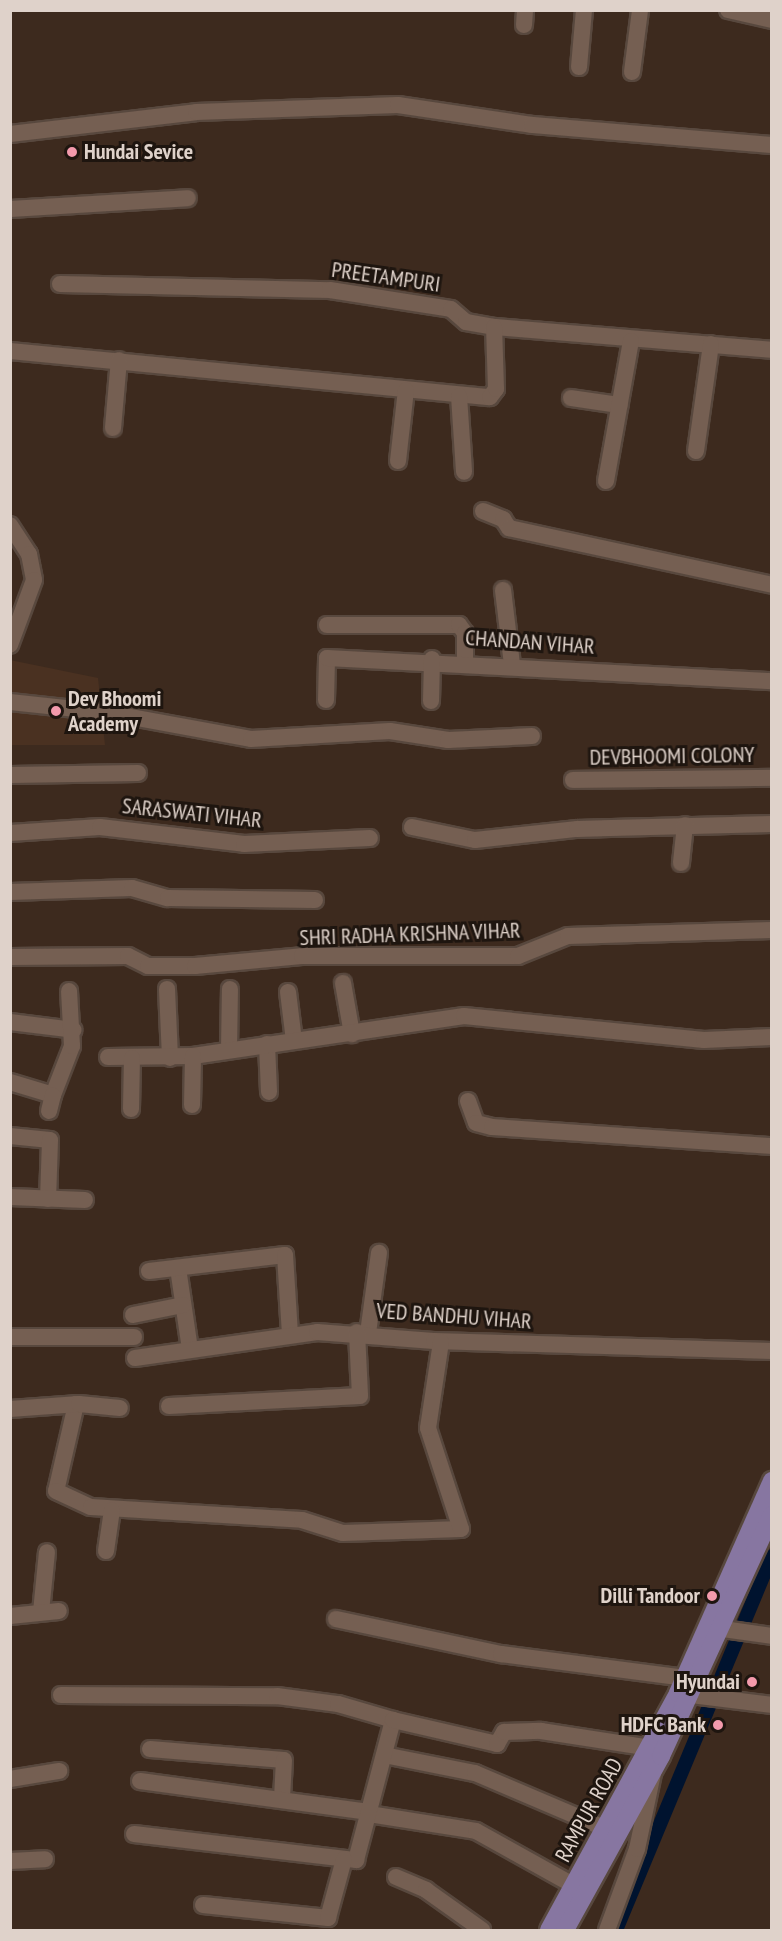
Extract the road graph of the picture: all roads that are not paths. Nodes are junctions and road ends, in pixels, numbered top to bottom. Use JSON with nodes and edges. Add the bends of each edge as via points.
{"nodes":[{"id":1,"x":584,"y":10,"type":"edge"},
{"id":2,"x":640,"y":10,"type":"edge"},
{"id":3,"x":728,"y":10,"type":"edge"},
{"id":4,"x":771,"y":20,"type":"edge"},
{"id":5,"x":579,"y":68,"type":"dead end"},
{"id":6,"x":632,"y":72,"type":"dead end"},
{"id":7,"x":10,"y":134,"type":"edge"},
{"id":8,"x":771,"y":145,"type":"edge"},
{"id":9,"x":188,"y":198,"type":"dead end"},
{"id":10,"x":10,"y":209,"type":"edge"},
{"id":11,"x":60,"y":284,"type":"dead end"},
{"id":12,"x":494,"y":327,"type":"junction"},
{"id":13,"x":631,"y":341,"type":"junction"},
{"id":14,"x":711,"y":344,"type":"junction"},
{"id":15,"x":771,"y":350,"type":"edge"},
{"id":16,"x":10,"y":351,"type":"edge"},
{"id":17,"x":119,"y":360,"type":"junction"},
{"id":18,"x":406,"y":390,"type":"junction"},
{"id":19,"x":459,"y":396,"type":"junction"},
{"id":20,"x":571,"y":398,"type":"dead end"},
{"id":21,"x":619,"y":405,"type":"junction"},
{"id":22,"x":114,"y":428,"type":"dead end"},
{"id":23,"x":696,"y":451,"type":"dead end"},
{"id":24,"x":398,"y":461,"type":"dead end"},
{"id":25,"x":464,"y":472,"type":"dead end"},
{"id":26,"x":606,"y":481,"type":"dead end"},
{"id":27,"x":483,"y":511,"type":"dead end"},
{"id":28,"x":12,"y":530,"type":"edge"},
{"id":29,"x":771,"y":585,"type":"edge"},
{"id":30,"x":503,"y":590,"type":"dead end"},
{"id":31,"x":327,"y":625,"type":"dead end"},
{"id":32,"x":10,"y":645,"type":"edge"},
{"id":33,"x":432,"y":659,"type":"junction"},
{"id":34,"x":465,"y":661,"type":"junction"},
{"id":35,"x":512,"y":664,"type":"junction"},
{"id":36,"x":771,"y":681,"type":"edge"},
{"id":37,"x":326,"y":700,"type":"dead end"},
{"id":38,"x":431,"y":701,"type":"dead end"},
{"id":39,"x":10,"y":702,"type":"edge"},
{"id":40,"x":532,"y":736,"type":"dead end"},
{"id":41,"x":138,"y":773,"type":"dead end"},
{"id":42,"x":10,"y":775,"type":"edge"},
{"id":43,"x":771,"y":778,"type":"edge"},
{"id":44,"x":573,"y":780,"type":"dead end"},
{"id":45,"x":771,"y":824,"type":"edge"},
{"id":46,"x":685,"y":825,"type":"junction"},
{"id":47,"x":412,"y":827,"type":"dead end"},
{"id":48,"x":10,"y":833,"type":"edge"},
{"id":49,"x":370,"y":838,"type":"dead end"},
{"id":50,"x":681,"y":863,"type":"dead end"},
{"id":51,"x":10,"y":892,"type":"edge"},
{"id":52,"x":315,"y":900,"type":"dead end"},
{"id":53,"x":771,"y":930,"type":"edge"},
{"id":54,"x":10,"y":957,"type":"edge"},
{"id":55,"x":343,"y":983,"type":"dead end"},
{"id":56,"x":167,"y":989,"type":"dead end"},
{"id":57,"x":230,"y":989,"type":"dead end"},
{"id":58,"x":69,"y":991,"type":"dead end"},
{"id":59,"x":288,"y":992,"type":"dead end"},
{"id":60,"x":10,"y":1022,"type":"edge"},
{"id":61,"x":74,"y":1030,"type":"junction"},
{"id":62,"x":352,"y":1034,"type":"junction"},
{"id":63,"x":771,"y":1037,"type":"edge"},
{"id":64,"x":294,"y":1041,"type":"junction"},
{"id":65,"x":267,"y":1044,"type":"junction"},
{"id":66,"x":229,"y":1050,"type":"junction"},
{"id":67,"x":193,"y":1056,"type":"junction"},
{"id":68,"x":108,"y":1057,"type":"dead end"},
{"id":69,"x":132,"y":1058,"type":"junction"},
{"id":70,"x":170,"y":1058,"type":"junction"},
{"id":71,"x":10,"y":1082,"type":"edge"},
{"id":72,"x":269,"y":1092,"type":"dead end"},
{"id":73,"x":468,"y":1101,"type":"dead end"},
{"id":74,"x":192,"y":1106,"type":"dead end"},
{"id":75,"x":131,"y":1109,"type":"dead end"},
{"id":76,"x":10,"y":1136,"type":"edge"},
{"id":77,"x":771,"y":1146,"type":"edge"},
{"id":78,"x":10,"y":1197,"type":"edge"},
{"id":79,"x":48,"y":1199,"type":"junction"},
{"id":80,"x":85,"y":1200,"type":"dead end"},
{"id":81,"x":379,"y":1253,"type":"dead end"},
{"id":82,"x":178,"y":1268,"type":"junction"},
{"id":83,"x":148,"y":1271,"type":"dead end"},
{"id":84,"x":183,"y":1305,"type":"junction"},
{"id":85,"x":133,"y":1315,"type":"dead end"},
{"id":86,"x":363,"y":1332,"type":"junction"},
{"id":87,"x":290,"y":1335,"type":"junction"},
{"id":88,"x":134,"y":1337,"type":"dead end"},
{"id":89,"x":10,"y":1338,"type":"edge"},
{"id":90,"x":441,"y":1342,"type":"junction"},
{"id":91,"x":190,"y":1349,"type":"junction"},
{"id":92,"x":771,"y":1351,"type":"edge"},
{"id":93,"x":135,"y":1358,"type":"dead end"},
{"id":94,"x":76,"y":1404,"type":"junction"},
{"id":95,"x":169,"y":1406,"type":"dead end"},
{"id":96,"x":120,"y":1408,"type":"dead end"},
{"id":97,"x":10,"y":1409,"type":"edge"},
{"id":98,"x":771,"y":1481,"type":"edge"},
{"id":99,"x":112,"y":1510,"type":"junction"},
{"id":100,"x":771,"y":1515,"type":"edge"},
{"id":101,"x":106,"y":1551,"type":"dead end"},
{"id":102,"x":47,"y":1552,"type":"dead end"},
{"id":103,"x":59,"y":1611,"type":"dead end"},
{"id":104,"x":41,"y":1612,"type":"junction"},
{"id":105,"x":10,"y":1616,"type":"edge"},
{"id":106,"x":336,"y":1619,"type":"dead end"},
{"id":107,"x":734,"y":1631,"type":"junction"},
{"id":108,"x":771,"y":1636,"type":"edge"},
{"id":109,"x":699,"y":1693,"type":"junction"},
{"id":110,"x":61,"y":1695,"type":"dead end"},
{"id":111,"x":771,"y":1705,"type":"edge"},
{"id":112,"x":393,"y":1720,"type":"junction"},
{"id":113,"x":651,"y":1748,"type":"junction"},
{"id":114,"x":150,"y":1749,"type":"dead end"},
{"id":115,"x":384,"y":1755,"type":"junction"},
{"id":116,"x":59,"y":1771,"type":"dead end"},
{"id":117,"x":653,"y":1771,"type":"junction"},
{"id":118,"x":10,"y":1779,"type":"edge"},
{"id":119,"x":140,"y":1781,"type":"dead end"},
{"id":120,"x":282,"y":1797,"type":"junction"},
{"id":121,"x":369,"y":1813,"type":"junction"},
{"id":122,"x":606,"y":1829,"type":"junction"},
{"id":123,"x":134,"y":1834,"type":"dead end"},
{"id":124,"x":45,"y":1859,"type":"dead end"},
{"id":125,"x":344,"y":1859,"type":"junction"},
{"id":126,"x":10,"y":1861,"type":"edge"},
{"id":127,"x":396,"y":1877,"type":"dead end"},
{"id":128,"x":575,"y":1886,"type":"junction"},
{"id":129,"x":202,"y":1905,"type":"dead end"},
{"id":130,"x":482,"y":1930,"type":"edge"},
{"id":131,"x":549,"y":1930,"type":"edge"},
{"id":132,"x":564,"y":1930,"type":"edge"},
{"id":133,"x":607,"y":1930,"type":"edge"}],
"edges":[{"from":1,"to":5,"type":"street"},
{"from":2,"to":6,"type":"street"},
{"from":3,"to":4,"type":"street"},
{"from":7,"to":8,"type":"street","via":[[196,112],[399,105],[532,125]]},
{"from":9,"to":10,"type":"street"},
{"from":11,"to":12,"type":"street","name":"PREETAMPURI","via":[[330,290],[451,309],[466,321]]},
{"from":12,"to":13,"type":"street","name":"PREETAMPURI"},
{"from":12,"to":19,"type":"street","via":[[494,394]]},
{"from":13,"to":14,"type":"street","name":"PREETAMPURI"},
{"from":13,"to":21,"type":"street"},
{"from":14,"to":15,"type":"street","name":"PREETAMPURI"},
{"from":14,"to":23,"type":"street"},
{"from":16,"to":17,"type":"street"},
{"from":17,"to":18,"type":"street"},
{"from":17,"to":22,"type":"street"},
{"from":18,"to":19,"type":"street"},
{"from":18,"to":24,"type":"street"},
{"from":19,"to":25,"type":"street"},
{"from":20,"to":21,"type":"street"},
{"from":21,"to":26,"type":"street"},
{"from":27,"to":29,"type":"street","via":[[503,519],[509,528]]},
{"from":28,"to":32,"type":"street","via":[[29,554],[34,580]]},
{"from":30,"to":35,"type":"street"},
{"from":31,"to":34,"type":"street","via":[[459,625],[465,633]]},
{"from":33,"to":34,"type":"street","name":"CHANDAN VIHAR"},
{"from":33,"to":37,"type":"street","name":"CHANDAN VIHAR","via":[[327,658]]},
{"from":33,"to":38,"type":"street"},
{"from":34,"to":35,"type":"street","name":"CHANDAN VIHAR"},
{"from":35,"to":36,"type":"street","name":"CHANDAN VIHAR"},
{"from":39,"to":40,"type":"street","via":[[104,712],[251,740],[390,731],[448,740]]},
{"from":41,"to":42,"type":"street"},
{"from":43,"to":44,"type":"street","name":"DEVBHOOMI COLONY"},
{"from":45,"to":46,"type":"street"},
{"from":46,"to":47,"type":"street","via":[[475,840]]},
{"from":46,"to":50,"type":"street"},
{"from":48,"to":49,"type":"street","name":"SARASWATI VIHAR","via":[[100,827],[244,844]]},
{"from":51,"to":52,"type":"street","via":[[132,888],[168,898]]},
{"from":53,"to":54,"type":"street","name":"SHRI RADHA KRISHNA VIHAR","via":[[568,936],[519,956],[302,956],[195,966],[148,966],[128,956]]},
{"from":55,"to":62,"type":"street"},
{"from":56,"to":70,"type":"street"},
{"from":57,"to":66,"type":"street"},
{"from":58,"to":61,"type":"street"},
{"from":59,"to":64,"type":"street"},
{"from":60,"to":61,"type":"street"},
{"from":61,"to":71,"type":"street","via":[[51,1103]]},
{"from":62,"to":63,"type":"street","via":[[464,1016],[704,1040]]},
{"from":62,"to":64,"type":"street"},
{"from":64,"to":65,"type":"street"},
{"from":65,"to":66,"type":"street"},
{"from":65,"to":72,"type":"street"},
{"from":66,"to":67,"type":"street"},
{"from":67,"to":70,"type":"street"},
{"from":67,"to":74,"type":"street"},
{"from":68,"to":69,"type":"street"},
{"from":69,"to":70,"type":"street"},
{"from":69,"to":75,"type":"street"},
{"from":73,"to":77,"type":"street","via":[[476,1123],[492,1127]]},
{"from":76,"to":79,"type":"street","via":[[50,1140]]},
{"from":78,"to":79,"type":"street"},
{"from":79,"to":80,"type":"street"},
{"from":81,"to":86,"type":"street"},
{"from":82,"to":83,"type":"street"},
{"from":82,"to":84,"type":"street"},
{"from":82,"to":87,"type":"street","via":[[287,1256]]},
{"from":84,"to":85,"type":"street"},
{"from":84,"to":91,"type":"street"},
{"from":86,"to":87,"type":"street","name":"VED BANDHU VIHAR"},
{"from":86,"to":90,"type":"street","name":"VED BANDHU VIHAR"},
{"from":86,"to":95,"type":"street","via":[[360,1396]]},
{"from":87,"to":91,"type":"street","name":"VED BANDHU VIHAR"},
{"from":88,"to":89,"type":"street"},
{"from":90,"to":92,"type":"street","name":"VED BANDHU VIHAR"},
{"from":90,"to":99,"type":"street","via":[[428,1428],[461,1529],[342,1533],[302,1520]]},
{"from":91,"to":93,"type":"street","name":"VED BANDHU VIHAR"},
{"from":94,"to":96,"type":"street"},
{"from":94,"to":97,"type":"street"},
{"from":94,"to":99,"type":"street","via":[[56,1492]]},
{"from":98,"to":109,"type":"main road","name":"RAMPUR ROAD"},
{"from":99,"to":101,"type":"street"},
{"from":100,"to":107,"type":"main road"},
{"from":102,"to":104,"type":"street"},
{"from":103,"to":104,"type":"street"},
{"from":104,"to":105,"type":"street"},
{"from":106,"to":109,"type":"street"},
{"from":107,"to":108,"type":"street"},
{"from":107,"to":109,"type":"main road"},
{"from":109,"to":111,"type":"street"},
{"from":109,"to":113,"type":"main road","name":"RAMPUR ROAD"},
{"from":109,"to":117,"type":"main road"},
{"from":110,"to":112,"type":"street","via":[[277,1696],[338,1704]]},
{"from":112,"to":113,"type":"street","via":[[497,1744],[504,1731],[542,1731]]},
{"from":112,"to":115,"type":"street"},
{"from":113,"to":122,"type":"main road","name":"RAMPUR ROAD"},
{"from":114,"to":120,"type":"street","via":[[284,1760]]},
{"from":115,"to":121,"type":"street"},
{"from":115,"to":122,"type":"street","via":[[475,1773]]},
{"from":116,"to":118,"type":"street"},
{"from":117,"to":132,"type":"main road"},
{"from":117,"to":133,"type":"street","via":[[637,1849]]},
{"from":119,"to":120,"type":"street"},
{"from":120,"to":121,"type":"street"},
{"from":121,"to":125,"type":"street","via":[[357,1857]]},
{"from":121,"to":128,"type":"street","via":[[476,1831]]},
{"from":122,"to":128,"type":"main road","name":"RAMPUR ROAD"},
{"from":123,"to":125,"type":"street"},
{"from":124,"to":126,"type":"street"},
{"from":125,"to":129,"type":"street","via":[[328,1918]]},
{"from":127,"to":130,"type":"street","via":[[426,1890]]},
{"from":128,"to":131,"type":"main road","name":"RAMPUR ROAD"}]}
